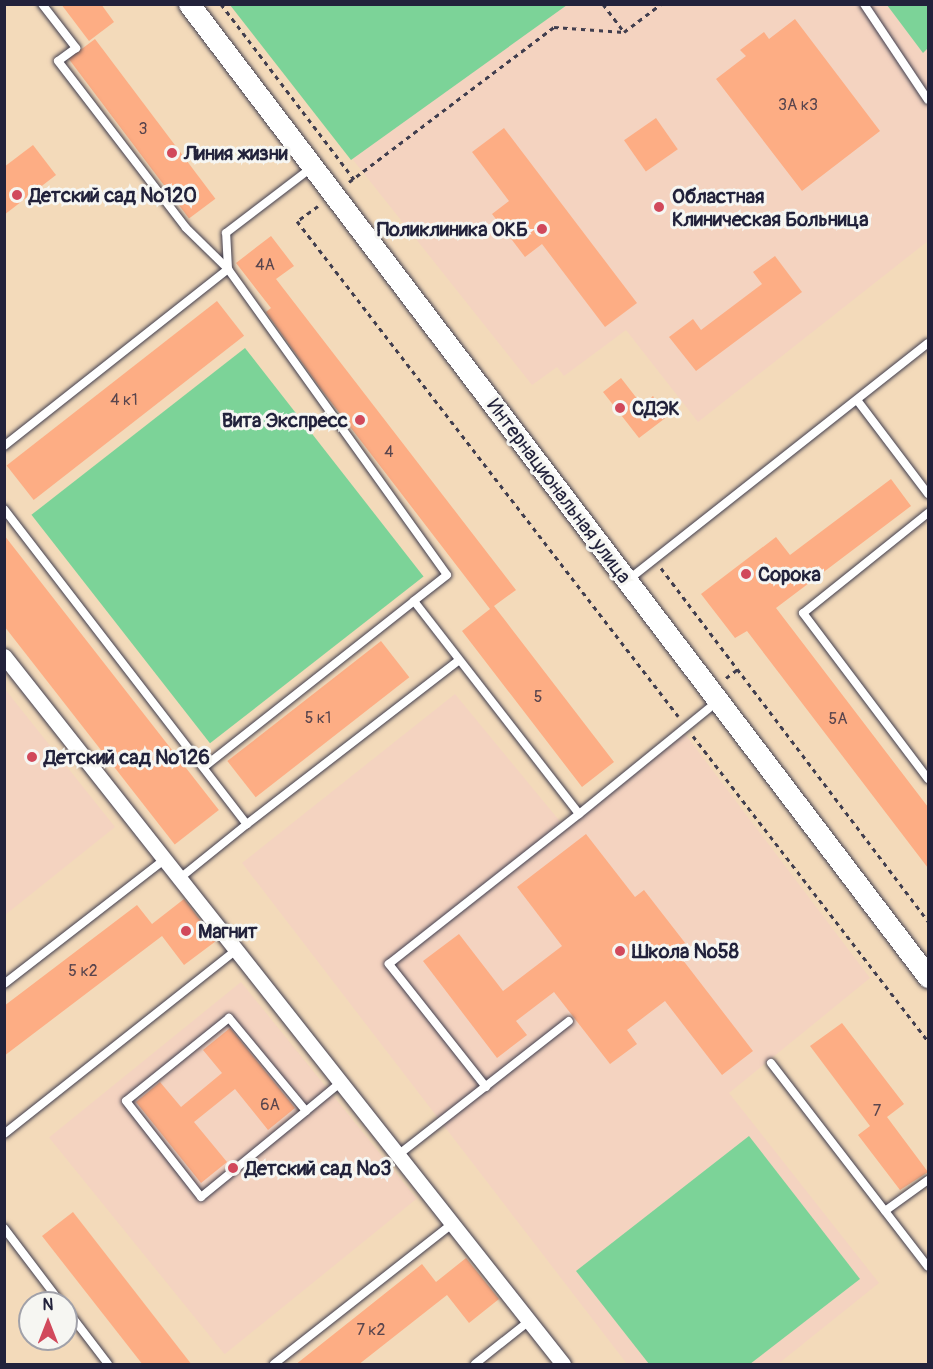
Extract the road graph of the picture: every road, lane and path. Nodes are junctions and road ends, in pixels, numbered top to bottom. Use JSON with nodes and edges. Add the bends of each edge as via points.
{"nodes":[{"id":1,"x":42,"y":4,"type":"edge"},
{"id":2,"x":189,"y":4,"type":"edge"},
{"id":3,"x":222,"y":4,"type":"edge"},
{"id":4,"x":603,"y":4,"type":"edge"},
{"id":5,"x":661,"y":4,"type":"edge"},
{"id":6,"x":864,"y":4,"type":"edge"},
{"id":7,"x":624,"y":32,"type":"junction"},
{"id":8,"x":928,"y":100,"type":"edge"},
{"id":9,"x":312,"y":167,"type":"junction"},
{"id":10,"x":354,"y":179,"type":"junction"},
{"id":11,"x":333,"y":194,"type":"junction"},
{"id":12,"x":228,"y":268,"type":"junction"},
{"id":13,"x":928,"y":343,"type":"edge"},
{"id":14,"x":857,"y":400,"type":"junction"},
{"id":15,"x":4,"y":446,"type":"edge"},
{"id":16,"x":928,"y":494,"type":"edge"},
{"id":17,"x":4,"y":509,"type":"edge"},
{"id":18,"x":928,"y":513,"type":"edge"},
{"id":19,"x":654,"y":559,"type":"junction"},
{"id":20,"x":627,"y":580,"type":"junction"},
{"id":21,"x":414,"y":601,"type":"junction"},
{"id":22,"x":4,"y":656,"type":"edge"},
{"id":23,"x":458,"y":661,"type":"junction"},
{"id":24,"x":719,"y":701,"type":"junction"},
{"id":25,"x":686,"y":728,"type":"junction"},
{"id":26,"x":204,"y":767,"type":"junction"},
{"id":27,"x":928,"y":779,"type":"edge"},
{"id":28,"x":579,"y":814,"type":"junction"},
{"id":29,"x":248,"y":824,"type":"junction"},
{"id":30,"x":165,"y":859,"type":"junction"},
{"id":31,"x":180,"y":878,"type":"junction"},
{"id":32,"x":928,"y":921,"type":"edge"},
{"id":33,"x":236,"y":950,"type":"junction"},
{"id":34,"x":925,"y":965,"type":"edge"},
{"id":35,"x":4,"y":984,"type":"edge"},
{"id":36,"x":569,"y":1021,"type":"dead end"},
{"id":37,"x":928,"y":1041,"type":"edge"},
{"id":38,"x":771,"y":1063,"type":"dead end"},
{"id":39,"x":340,"y":1082,"type":"junction"},
{"id":40,"x":486,"y":1086,"type":"junction"},
{"id":41,"x":306,"y":1111,"type":"junction"},
{"id":42,"x":4,"y":1134,"type":"edge"},
{"id":43,"x":398,"y":1155,"type":"junction"},
{"id":44,"x":928,"y":1180,"type":"edge"},
{"id":45,"x":885,"y":1211,"type":"junction"},
{"id":46,"x":453,"y":1224,"type":"junction"},
{"id":47,"x":4,"y":1228,"type":"edge"},
{"id":48,"x":928,"y":1267,"type":"edge"},
{"id":49,"x":53,"y":1291,"type":"edge"},
{"id":50,"x":530,"y":1322,"type":"junction"},
{"id":51,"x":78,"y":1325,"type":"edge"},
{"id":52,"x":108,"y":1365,"type":"edge"},
{"id":53,"x":274,"y":1365,"type":"edge"},
{"id":54,"x":475,"y":1365,"type":"edge"},
{"id":55,"x":563,"y":1365,"type":"edge"}],
"edges":[{"from":1,"to":12,"type":"lane","via":[[76,48],[58,61],[186,228]]},
{"from":2,"to":9,"type":"main road","name":"Интернациональная улица"},
{"from":3,"to":10,"type":"path"},
{"from":4,"to":7,"type":"path"},
{"from":5,"to":7,"type":"path"},
{"from":6,"to":8,"type":"lane"},
{"from":7,"to":10,"type":"path","via":[[554,27]]},
{"from":9,"to":11,"type":"main road","name":"Интернациональная улица"},
{"from":9,"to":12,"type":"lane","via":[[226,233]]},
{"from":10,"to":11,"type":"path"},
{"from":11,"to":20,"type":"main road","name":"Интернациональная улица"},
{"from":11,"to":25,"type":"path","via":[[297,221]]},
{"from":12,"to":15,"type":"lane"},
{"from":12,"to":21,"type":"lane","via":[[447,575]]},
{"from":13,"to":14,"type":"lane"},
{"from":14,"to":16,"type":"lane"},
{"from":14,"to":19,"type":"lane"},
{"from":17,"to":26,"type":"lane"},
{"from":18,"to":27,"type":"lane","via":[[803,613]]},
{"from":19,"to":20,"type":"lane"},
{"from":19,"to":32,"type":"path"},
{"from":20,"to":24,"type":"main road","name":"Интернациональная улица"},
{"from":21,"to":23,"type":"lane"},
{"from":21,"to":26,"type":"lane"},
{"from":22,"to":30,"type":"street"},
{"from":23,"to":28,"type":"lane"},
{"from":23,"to":29,"type":"lane"},
{"from":24,"to":25,"type":"lane"},
{"from":24,"to":34,"type":"main road","name":"Интернациональная улица"},
{"from":25,"to":28,"type":"lane"},
{"from":25,"to":37,"type":"path"},
{"from":26,"to":29,"type":"lane"},
{"from":28,"to":40,"type":"lane","via":[[389,964]]},
{"from":29,"to":31,"type":"lane"},
{"from":30,"to":31,"type":"street"},
{"from":30,"to":35,"type":"lane"},
{"from":31,"to":33,"type":"street"},
{"from":33,"to":39,"type":"street"},
{"from":33,"to":42,"type":"lane"},
{"from":36,"to":40,"type":"lane"},
{"from":38,"to":45,"type":"lane"},
{"from":39,"to":41,"type":"lane"},
{"from":39,"to":43,"type":"street"},
{"from":40,"to":43,"type":"lane"},
{"from":41,"to":41,"type":"lane","via":[[201,1197],[126,1101],[229,1018]]},
{"from":43,"to":46,"type":"street"},
{"from":44,"to":45,"type":"lane"},
{"from":45,"to":48,"type":"lane"},
{"from":46,"to":50,"type":"street"},
{"from":46,"to":53,"type":"lane"},
{"from":47,"to":49,"type":"lane"},
{"from":50,"to":54,"type":"lane"},
{"from":50,"to":55,"type":"street"},
{"from":51,"to":52,"type":"lane"}]}
